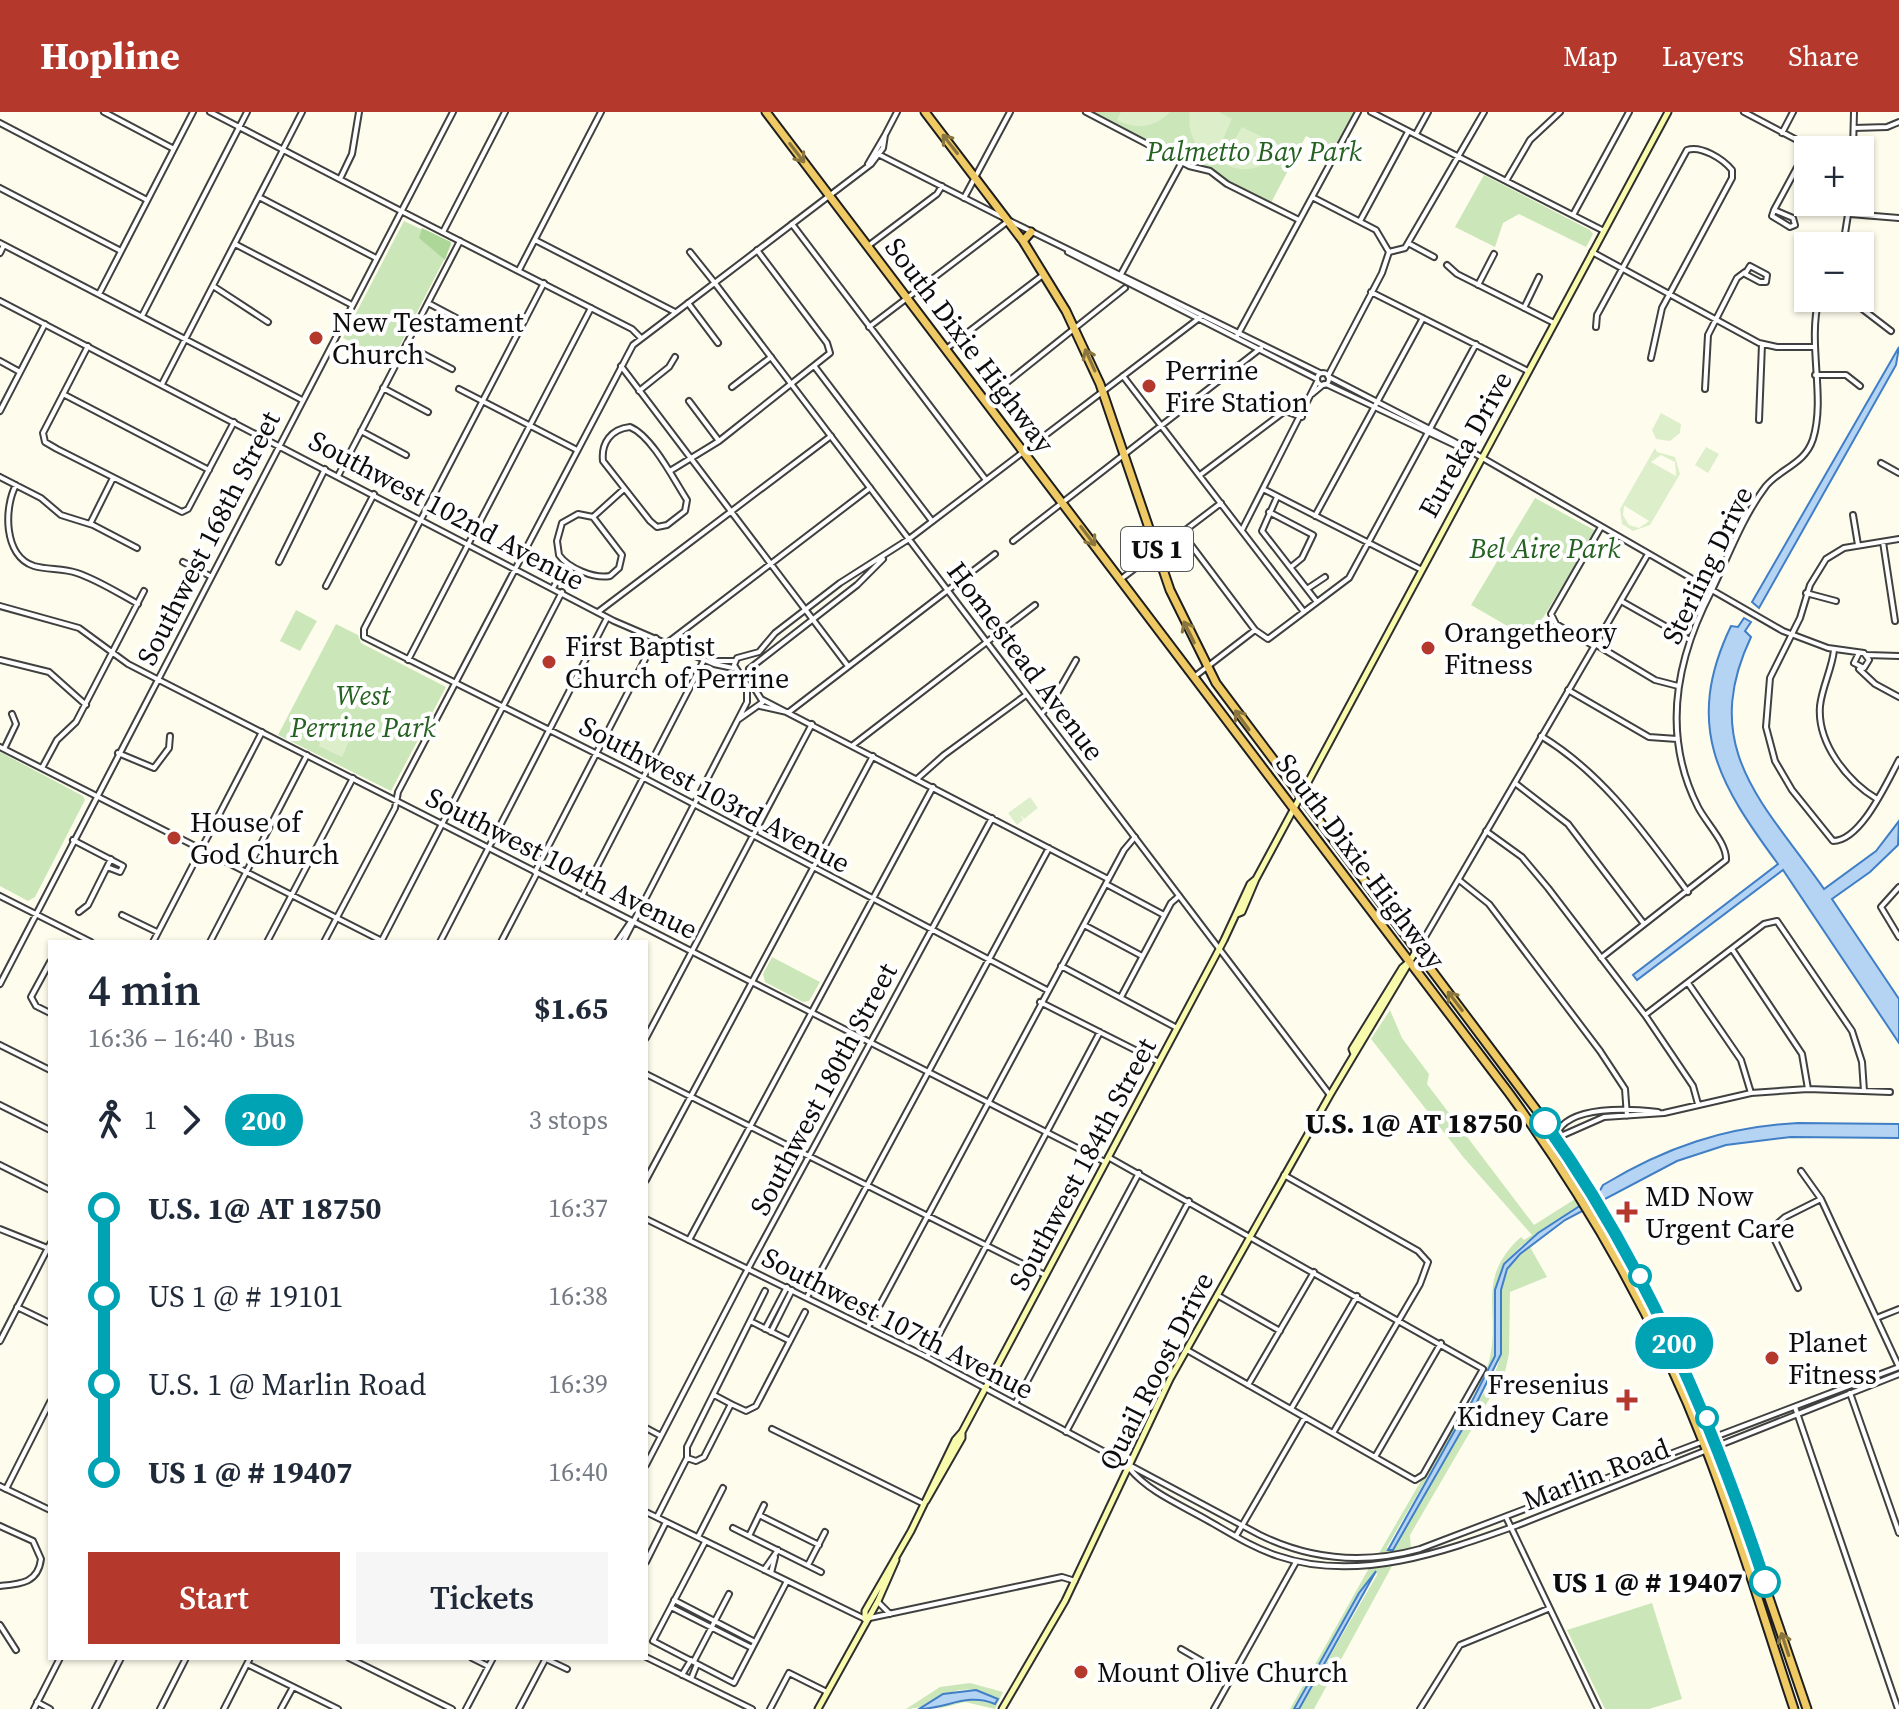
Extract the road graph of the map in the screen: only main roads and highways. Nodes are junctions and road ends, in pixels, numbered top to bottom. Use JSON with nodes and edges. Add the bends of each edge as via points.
{"nodes":[{"id":1,"x":766,"y":112,"type":"edge"},
{"id":2,"x":925,"y":112,"type":"edge"},
{"id":3,"x":1668,"y":112,"type":"edge"},
{"id":4,"x":1031,"y":232,"type":"road end"},
{"id":5,"x":1023,"y":241,"type":"junction"},
{"id":6,"x":1227,"y":700,"type":"junction"},
{"id":7,"x":1217,"y":707,"type":"junction"},
{"id":8,"x":1300,"y":798,"type":"junction"},
{"id":9,"x":1294,"y":810,"type":"junction"},
{"id":10,"x":1349,"y":861,"type":"junction"},
{"id":11,"x":1339,"y":869,"type":"junction"},
{"id":12,"x":1416,"y":951,"type":"junction"},
{"id":13,"x":1410,"y":962,"type":"junction"},
{"id":14,"x":1464,"y":1034,"type":"junction"},
{"id":15,"x":1484,"y":1040,"type":"junction"},
{"id":16,"x":1473,"y":1045,"type":"junction"},
{"id":17,"x":1493,"y":1052,"type":"junction"},
{"id":18,"x":1657,"y":1310,"type":"junction"},
{"id":19,"x":1647,"y":1315,"type":"junction"},
{"id":20,"x":896,"y":1559,"type":"junction"},
{"id":21,"x":1770,"y":1597,"type":"junction"},
{"id":22,"x":1758,"y":1601,"type":"junction"},
{"id":23,"x":865,"y":1619,"type":"junction"},
{"id":24,"x":1800,"y":1690,"type":"junction"},
{"id":25,"x":1789,"y":1693,"type":"junction"},
{"id":26,"x":818,"y":1709,"type":"edge"},
{"id":27,"x":1002,"y":1709,"type":"edge"},
{"id":28,"x":1794,"y":1709,"type":"edge"},
{"id":29,"x":1807,"y":1709,"type":"edge"}],
"edges":[{"from":1,"to":7,"type":"highway","name":"South Dixie Highway","number":"US 1","one_way":true},
{"from":5,"to":2,"type":"highway","name":"South Dixie Highway","number":"US 1","one_way":true},
{"from":3,"to":8,"type":"main road","name":"Eureka Drive"},
{"from":4,"to":5,"type":"highway"},
{"from":6,"to":5,"type":"highway","name":"South Dixie Highway","number":"US 1","one_way":true,"via":[[1178,608],[1103,391],[1076,330]]},
{"from":6,"to":7,"type":"highway"},
{"from":8,"to":6,"type":"highway","name":"South Dixie Highway","number":"US 1","one_way":true},
{"from":7,"to":9,"type":"highway","name":"South Dixie Highway","number":"US 1"},
{"from":8,"to":9,"type":"main road","name":"Southwest 184th Street"},
{"from":8,"to":10,"type":"highway","name":"South Dixie Highway","number":"US 1"},
{"from":9,"to":11,"type":"highway","name":"South Dixie Highway","number":"US 1"},
{"from":9,"to":20,"type":"main road","name":"Southwest 184th Street","via":[[932,1482]]},
{"from":10,"to":11,"type":"highway"},
{"from":10,"to":12,"type":"highway","name":"South Dixie Highway","number":"US 1"},
{"from":11,"to":13,"type":"highway","name":"South Dixie Highway","number":"US 1"},
{"from":12,"to":13,"type":"main road","name":"Quail Roost Drive"},
{"from":15,"to":12,"type":"highway","name":"South Dixie Highway","number":"US 1","one_way":true},
{"from":13,"to":14,"type":"highway","name":"South Dixie Highway","number":"US 1"},
{"from":13,"to":27,"type":"main road","name":"Quail Roost Drive","via":[[1359,1037],[1217,1295],[1075,1581]]},
{"from":14,"to":15,"type":"highway"},
{"from":14,"to":16,"type":"highway","name":"South Dixie Highway","number":"US 1"},
{"from":15,"to":17,"type":"highway","name":"South Dixie Highway","number":"US 1"},
{"from":16,"to":17,"type":"highway"},
{"from":16,"to":19,"type":"highway","name":"South Dixie Highway","number":"US 1","via":[[1582,1199]]},
{"from":17,"to":18,"type":"highway","name":"South Dixie Highway","number":"US 1","via":[[1591,1193]]},
{"from":18,"to":19,"type":"highway"},
{"from":18,"to":21,"type":"highway","name":"South Dixie Highway","number":"US 1","via":[[1716,1442]]},
{"from":19,"to":22,"type":"highway","name":"South Dixie Highway","number":"US 1","via":[[1705,1446]]},
{"from":20,"to":23,"type":"main road","name":"Southwest 184th Street"},
{"from":20,"to":23,"type":"main road","name":"Southwest 184th Street"},
{"from":21,"to":22,"type":"highway"},
{"from":24,"to":21,"type":"highway","name":"South Dixie Highway","number":"US 1","one_way":true},
{"from":22,"to":25,"type":"highway","name":"South Dixie Highway","number":"US 1"},
{"from":23,"to":26,"type":"main road","name":"Southwest 184th Street"},
{"from":24,"to":25,"type":"highway"},
{"from":24,"to":29,"type":"highway","name":"South Dixie Highway","number":"US 1"},
{"from":25,"to":28,"type":"highway","name":"South Dixie Highway","number":"US 1"}]}
